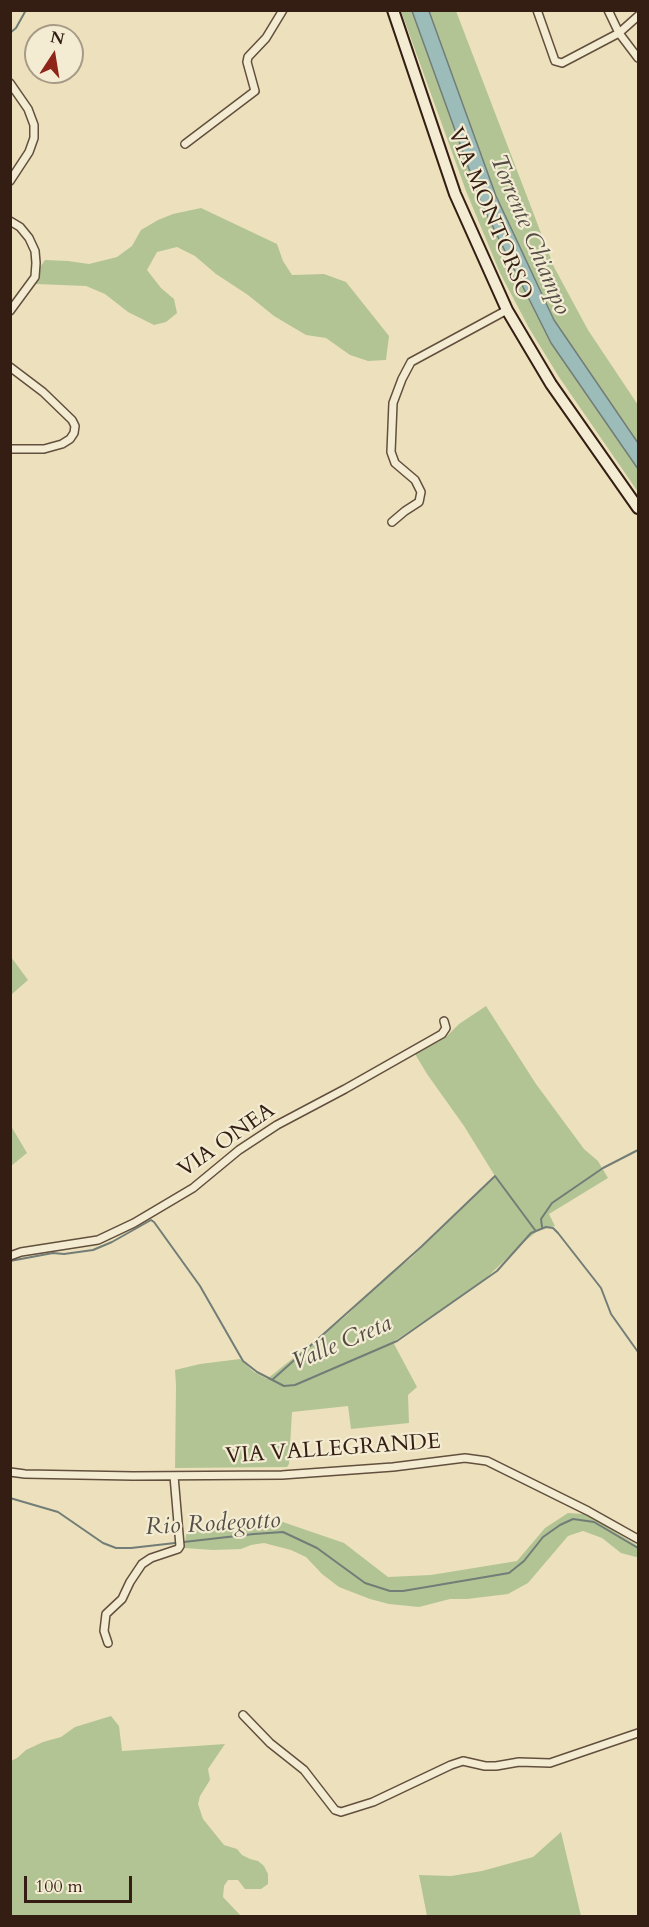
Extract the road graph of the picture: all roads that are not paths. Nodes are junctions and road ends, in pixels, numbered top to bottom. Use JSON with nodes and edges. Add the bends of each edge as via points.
{"nodes":[{"id":1,"x":283,"y":10,"type":"edge"},
{"id":2,"x":393,"y":10,"type":"edge"},
{"id":3,"x":537,"y":10,"type":"edge"},
{"id":4,"x":608,"y":10,"type":"edge"},
{"id":5,"x":639,"y":16,"type":"edge"},
{"id":6,"x":619,"y":33,"type":"junction"},
{"id":7,"x":639,"y":58,"type":"edge"},
{"id":8,"x":10,"y":83,"type":"edge"},
{"id":9,"x":184,"y":144,"type":"dead end"},
{"id":10,"x":10,"y":180,"type":"edge"},
{"id":11,"x":10,"y":221,"type":"edge"},
{"id":12,"x":507,"y":310,"type":"junction"},
{"id":13,"x":10,"y":311,"type":"edge"},
{"id":14,"x":10,"y":367,"type":"edge"},
{"id":15,"x":10,"y":449,"type":"edge"},
{"id":16,"x":639,"y":508,"type":"edge"},
{"id":17,"x":392,"y":522,"type":"dead end"},
{"id":18,"x":444,"y":1021,"type":"dead end"},
{"id":19,"x":10,"y":1256,"type":"edge"},
{"id":20,"x":10,"y":1472,"type":"edge"},
{"id":21,"x":174,"y":1476,"type":"junction"},
{"id":22,"x":639,"y":1539,"type":"edge"},
{"id":23,"x":108,"y":1643,"type":"dead end"},
{"id":24,"x":243,"y":1715,"type":"dead end"},
{"id":25,"x":639,"y":1733,"type":"edge"}],
"edges":[{"from":1,"to":9,"type":"street","via":[[266,38],[248,57],[255,91]]},
{"from":2,"to":12,"type":"main road","name":"VIA MONTORSO","via":[[454,194]]},
{"from":3,"to":6,"type":"street","via":[[555,61],[562,63]]},
{"from":4,"to":6,"type":"street"},
{"from":5,"to":6,"type":"street"},
{"from":6,"to":7,"type":"street"},
{"from":8,"to":10,"type":"street","via":[[34,125],[29,152]]},
{"from":11,"to":13,"type":"street","via":[[29,238],[36,263],[35,277]]},
{"from":12,"to":16,"type":"main road","name":"VIA MONTORSO","via":[[551,384]]},
{"from":12,"to":17,"type":"street","via":[[411,362],[393,403],[391,452],[395,463],[415,480],[421,492],[419,501]]},
{"from":14,"to":15,"type":"street","via":[[43,392],[75,426],[72,437],[62,444],[44,449]]},
{"from":18,"to":19,"type":"street","name":"VIA ONEA","via":[[446,1028],[442,1034],[277,1125],[193,1188],[134,1223],[98,1240]]},
{"from":20,"to":21,"type":"street","name":"VIA VALLEGRANDE"},
{"from":21,"to":22,"type":"street","name":"VIA VALLEGRANDE","via":[[286,1475],[465,1458],[487,1461]]},
{"from":21,"to":23,"type":"street","via":[[178,1549],[142,1564],[123,1599],[106,1614],[104,1631]]},
{"from":24,"to":25,"type":"street","via":[[304,1770],[335,1810],[341,1812],[373,1802],[451,1764],[550,1763]]}]}
